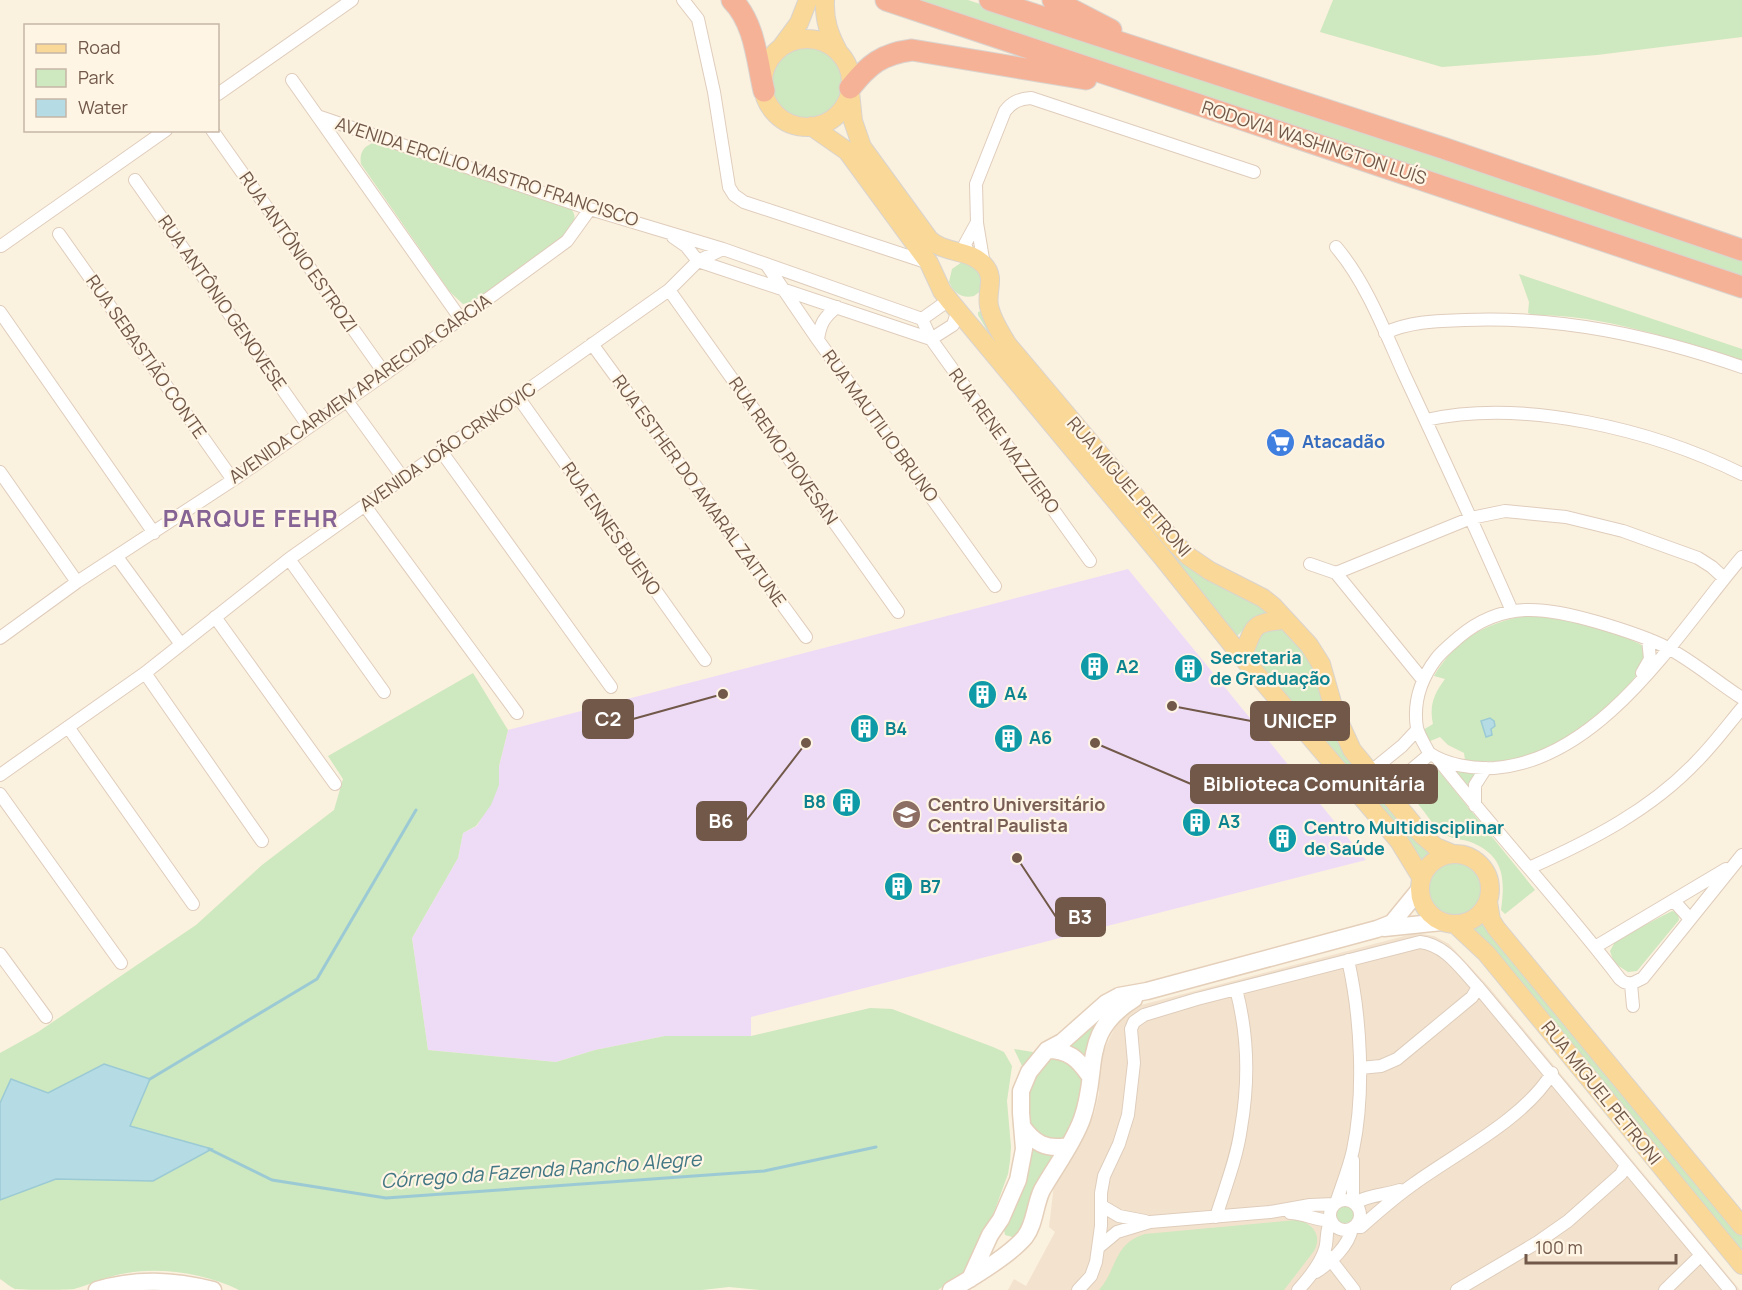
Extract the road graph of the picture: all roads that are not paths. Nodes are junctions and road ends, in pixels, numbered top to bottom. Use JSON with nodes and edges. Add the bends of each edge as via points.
{"nodes":[{"id":1,"x":352,"y":0,"type":"edge"},
{"id":2,"x":683,"y":0,"type":"edge"},
{"id":3,"x":732,"y":0,"type":"edge"},
{"id":4,"x":808,"y":0,"type":"edge"},
{"id":5,"x":825,"y":0,"type":"edge"},
{"id":6,"x":886,"y":0,"type":"edge"},
{"id":7,"x":990,"y":0,"type":"edge"},
{"id":8,"x":1053,"y":0,"type":"edge"},
{"id":9,"x":782,"y":46,"type":"junction"},
{"id":10,"x":838,"y":51,"type":"junction"},
{"id":11,"x":1225,"y":78,"type":"junction"},
{"id":12,"x":292,"y":80,"type":"dead end"},
{"id":13,"x":850,"y":90,"type":"junction"},
{"id":14,"x":764,"y":92,"type":"junction"},
{"id":15,"x":219,"y":93,"type":"edge"},
{"id":16,"x":1211,"y":109,"type":"junction"},
{"id":17,"x":320,"y":117,"type":"junction"},
{"id":18,"x":811,"y":126,"type":"junction"},
{"id":19,"x":163,"y":132,"type":"edge"},
{"id":20,"x":213,"y":132,"type":"edge"},
{"id":21,"x":1254,"y":172,"type":"dead end"},
{"id":22,"x":135,"y":180,"type":"dead end"},
{"id":23,"x":590,"y":209,"type":"junction"},
{"id":24,"x":977,"y":222,"type":"junction"},
{"id":25,"x":655,"y":227,"type":"junction"},
{"id":26,"x":59,"y":234,"type":"dead end"},
{"id":27,"x":0,"y":246,"type":"edge"},
{"id":28,"x":1336,"y":247,"type":"dead end"},
{"id":29,"x":948,"y":248,"type":"junction"},
{"id":30,"x":723,"y":249,"type":"junction"},
{"id":31,"x":1742,"y":250,"type":"edge"},
{"id":32,"x":969,"y":255,"type":"junction"},
{"id":33,"x":698,"y":261,"type":"junction"},
{"id":34,"x":929,"y":263,"type":"junction"},
{"id":35,"x":766,"y":264,"type":"junction"},
{"id":36,"x":984,"y":265,"type":"junction"},
{"id":37,"x":1742,"y":287,"type":"edge"},
{"id":38,"x":780,"y":288,"type":"junction"},
{"id":39,"x":669,"y":290,"type":"junction"},
{"id":40,"x":990,"y":291,"type":"junction"},
{"id":41,"x":953,"y":305,"type":"junction"},
{"id":42,"x":837,"y":307,"type":"junction"},
{"id":43,"x":0,"y":312,"type":"edge"},
{"id":44,"x":460,"y":318,"type":"junction"},
{"id":45,"x":922,"y":319,"type":"junction"},
{"id":46,"x":1385,"y":333,"type":"junction"},
{"id":47,"x":931,"y":339,"type":"junction"},
{"id":48,"x":818,"y":340,"type":"junction"},
{"id":49,"x":592,"y":344,"type":"junction"},
{"id":50,"x":1742,"y":368,"type":"edge"},
{"id":51,"x":385,"y":374,"type":"junction"},
{"id":52,"x":518,"y":397,"type":"junction"},
{"id":53,"x":347,"y":401,"type":"junction"},
{"id":54,"x":1426,"y":420,"type":"junction"},
{"id":55,"x":309,"y":427,"type":"junction"},
{"id":56,"x":441,"y":451,"type":"junction"},
{"id":57,"x":0,"y":472,"type":"edge"},
{"id":58,"x":1742,"y":474,"type":"edge"},
{"id":59,"x":404,"y":477,"type":"junction"},
{"id":60,"x":233,"y":480,"type":"junction"},
{"id":61,"x":365,"y":506,"type":"junction"},
{"id":62,"x":1471,"y":518,"type":"junction"},
{"id":63,"x":154,"y":533,"type":"junction"},
{"id":64,"x":117,"y":557,"type":"junction"},
{"id":65,"x":1742,"y":557,"type":"edge"},
{"id":66,"x":289,"y":559,"type":"junction"},
{"id":67,"x":1090,"y":561,"type":"dead end"},
{"id":68,"x":1310,"y":564,"type":"dead end"},
{"id":69,"x":1336,"y":573,"type":"junction"},
{"id":70,"x":1724,"y":578,"type":"junction"},
{"id":71,"x":77,"y":582,"type":"junction"},
{"id":72,"x":995,"y":586,"type":"dead end"},
{"id":73,"x":1512,"y":610,"type":"junction"},
{"id":74,"x":898,"y":612,"type":"dead end"},
{"id":75,"x":215,"y":617,"type":"junction"},
{"id":76,"x":1286,"y":620,"type":"junction"},
{"id":77,"x":1,"y":636,"type":"edge"},
{"id":78,"x":806,"y":638,"type":"dead end"},
{"id":79,"x":1648,"y":639,"type":"junction"},
{"id":80,"x":180,"y":643,"type":"junction"},
{"id":81,"x":1668,"y":648,"type":"junction"},
{"id":82,"x":1242,"y":657,"type":"junction"},
{"id":83,"x":705,"y":660,"type":"dead end"},
{"id":84,"x":145,"y":673,"type":"junction"},
{"id":85,"x":1423,"y":680,"type":"junction"},
{"id":86,"x":611,"y":687,"type":"dead end"},
{"id":87,"x":384,"y":692,"type":"dead end"},
{"id":88,"x":1629,"y":694,"type":"junction"},
{"id":89,"x":1742,"y":698,"type":"edge"},
{"id":90,"x":1742,"y":708,"type":"edge"},
{"id":91,"x":517,"y":713,"type":"dead end"},
{"id":92,"x":68,"y":727,"type":"junction"},
{"id":93,"x":1418,"y":729,"type":"junction"},
{"id":94,"x":1434,"y":756,"type":"junction"},
{"id":95,"x":1486,"y":768,"type":"junction"},
{"id":96,"x":1370,"y":772,"type":"junction"},
{"id":97,"x":0,"y":775,"type":"edge"},
{"id":98,"x":335,"y":784,"type":"dead end"},
{"id":99,"x":1385,"y":792,"type":"junction"},
{"id":100,"x":0,"y":794,"type":"edge"},
{"id":101,"x":1475,"y":806,"type":"junction"},
{"id":102,"x":262,"y":841,"type":"dead end"},
{"id":103,"x":1454,"y":854,"type":"junction"},
{"id":104,"x":1739,"y":859,"type":"edge"},
{"id":105,"x":1529,"y":868,"type":"junction"},
{"id":106,"x":1420,"y":883,"type":"junction"},
{"id":107,"x":1674,"y":901,"type":"junction"},
{"id":108,"x":1488,"y":902,"type":"junction"},
{"id":109,"x":193,"y":904,"type":"dead end"},
{"id":110,"x":1690,"y":919,"type":"junction"},
{"id":111,"x":1449,"y":923,"type":"junction"},
{"id":112,"x":1377,"y":929,"type":"junction"},
{"id":113,"x":1595,"y":946,"type":"junction"},
{"id":114,"x":0,"y":954,"type":"edge"},
{"id":115,"x":1348,"y":960,"type":"junction"},
{"id":116,"x":121,"y":963,"type":"dead end"},
{"id":117,"x":1631,"y":984,"type":"junction"},
{"id":118,"x":1478,"y":987,"type":"junction"},
{"id":119,"x":1236,"y":990,"type":"junction"},
{"id":120,"x":1147,"y":991,"type":"junction"},
{"id":121,"x":1633,"y":1006,"type":"dead end"},
{"id":122,"x":46,"y":1017,"type":"dead end"},
{"id":123,"x":1047,"y":1050,"type":"junction"},
{"id":124,"x":1360,"y":1068,"type":"junction"},
{"id":125,"x":1552,"y":1073,"type":"junction"},
{"id":126,"x":1089,"y":1075,"type":"junction"},
{"id":127,"x":1022,"y":1126,"type":"junction"},
{"id":128,"x":1067,"y":1146,"type":"junction"},
{"id":129,"x":1353,"y":1150,"type":"junction"},
{"id":130,"x":1626,"y":1165,"type":"junction"},
{"id":131,"x":1409,"y":1187,"type":"junction"},
{"id":132,"x":1335,"y":1203,"type":"junction"},
{"id":133,"x":1354,"y":1203,"type":"junction"},
{"id":134,"x":1102,"y":1206,"type":"junction"},
{"id":135,"x":1270,"y":1212,"type":"junction"},
{"id":136,"x":1216,"y":1217,"type":"junction"},
{"id":137,"x":1331,"y":1221,"type":"junction"},
{"id":138,"x":1150,"y":1222,"type":"junction"},
{"id":139,"x":1742,"y":1226,"type":"edge"},
{"id":140,"x":1353,"y":1228,"type":"junction"},
{"id":141,"x":994,"y":1229,"type":"junction"},
{"id":142,"x":1099,"y":1247,"type":"junction"},
{"id":143,"x":1012,"y":1249,"type":"junction"},
{"id":144,"x":1700,"y":1256,"type":"junction"},
{"id":145,"x":1328,"y":1257,"type":"junction"},
{"id":146,"x":1742,"y":1265,"type":"edge"},
{"id":147,"x":970,"y":1280,"type":"junction"},
{"id":148,"x":96,"y":1290,"type":"edge"},
{"id":149,"x":213,"y":1290,"type":"edge"},
{"id":150,"x":951,"y":1290,"type":"edge"},
{"id":151,"x":1078,"y":1290,"type":"edge"},
{"id":152,"x":1298,"y":1290,"type":"edge"},
{"id":153,"x":1354,"y":1290,"type":"edge"},
{"id":154,"x":1456,"y":1290,"type":"edge"},
{"id":155,"x":1665,"y":1290,"type":"edge"},
{"id":156,"x":1730,"y":1290,"type":"edge"}],
"edges":[{"from":1,"to":15,"type":"street"},
{"from":2,"to":34,"type":"street","via":[[698,19],[714,92],[724,168],[734,195],[744,202]]},
{"from":3,"to":14,"type":"highway","via":[[752,37]]},
{"from":4,"to":9,"type":"main road","via":[[799,23]]},
{"from":5,"to":10,"type":"main road","via":[[827,31]]},
{"from":6,"to":16,"type":"highway","name":"RODOVIA WASHINGTON LUÍS"},
{"from":7,"to":11,"type":"highway","name":"RODOVIA WASHINGTON LUÍS"},
{"from":8,"to":11,"type":"highway","via":[[1113,31]]},
{"from":9,"to":10,"type":"main road","via":[[793,41],[817,40]]},
{"from":9,"to":14,"type":"main road","via":[[766,66]]},
{"from":10,"to":13,"type":"main road","via":[[850,75]]},
{"from":11,"to":31,"type":"highway","name":"RODOVIA WASHINGTON LUÍS"},
{"from":12,"to":17,"type":"street"},
{"from":13,"to":16,"type":"highway","via":[[874,62],[912,50],[1065,75]]},
{"from":13,"to":18,"type":"main road","via":[[836,116]]},
{"from":13,"to":29,"type":"main road","via":[[853,121],[862,147],[929,239]]},
{"from":14,"to":18,"type":"main road","via":[[772,109],[786,121]]},
{"from":16,"to":37,"type":"highway","name":"RODOVIA WASHINGTON LUÍS"},
{"from":17,"to":23,"type":"street","name":"AVENIDA ERCÍLIO MASTRO FRANCISCO"},
{"from":17,"to":44,"type":"street"},
{"from":18,"to":34,"type":"main road","name":"RUA MIGUEL PETRONI","via":[[847,152]]},
{"from":19,"to":27,"type":"street"},
{"from":20,"to":51,"type":"street","name":"RUA ANTÔNIO ESTROZI"},
{"from":21,"to":24,"type":"street","via":[[1024,98],[1005,111],[976,184]]},
{"from":22,"to":55,"type":"street","name":"RUA ANTÔNIO GENOVESE"},
{"from":23,"to":25,"type":"street","name":"AVENIDA ERCÍLIO MASTRO FRANCISCO"},
{"from":23,"to":44,"type":"street","name":"AVENIDA CARMEM APARECIDA GARCIA","via":[[567,241]]},
{"from":24,"to":32,"type":"street","via":[[965,244]]},
{"from":24,"to":36,"type":"street"},
{"from":25,"to":30,"type":"street","name":"AVENIDA ERCÍLIO MASTRO FRANCISCO"},
{"from":25,"to":33,"type":"street","name":"AVENIDA ERCÍLIO MASTRO FRANCISCO","via":[[680,241]]},
{"from":26,"to":60,"type":"street","name":"RUA SEBASTIÃO CONTE"},
{"from":28,"to":46,"type":"street","via":[[1350,264]]},
{"from":29,"to":32,"type":"main road"},
{"from":29,"to":34,"type":"main road","via":[[938,252]]},
{"from":30,"to":33,"type":"street","name":"AVENIDA JOÃO CRNKOVIC"},
{"from":30,"to":35,"type":"street","name":"AVENIDA ERCÍLIO MASTRO FRANCISCO"},
{"from":32,"to":36,"type":"main road"},
{"from":33,"to":38,"type":"street","name":"AVENIDA ERCÍLIO MASTRO FRANCISCO"},
{"from":33,"to":39,"type":"street","name":"AVENIDA JOÃO CRNKOVIC"},
{"from":34,"to":41,"type":"main road","name":"RUA MIGUEL PETRONI"},
{"from":35,"to":38,"type":"street","name":"RUA MAUTILIO BRUNO"},
{"from":35,"to":45,"type":"street","name":"AVENIDA ERCÍLIO MASTRO FRANCISCO"},
{"from":36,"to":40,"type":"main road","name":"RUA MIGUEL PETRONI","via":[[990,275]]},
{"from":38,"to":42,"type":"street","name":"AVENIDA ERCÍLIO MASTRO FRANCISCO"},
{"from":38,"to":48,"type":"street","name":"RUA MAUTILIO BRUNO"},
{"from":39,"to":49,"type":"street","name":"AVENIDA JOÃO CRNKOVIC"},
{"from":39,"to":74,"type":"street","name":"RUA REMO PIOVESAN"},
{"from":40,"to":41,"type":"main road","via":[[975,307]]},
{"from":40,"to":76,"type":"main road","name":"RUA MIGUEL PETRONI","via":[[990,308],[1008,345],[1174,542],[1210,571],[1263,598]]},
{"from":41,"to":45,"type":"street"},
{"from":41,"to":47,"type":"street","via":[[953,325]]},
{"from":41,"to":82,"type":"main road","name":"RUA MIGUEL PETRONI"},
{"from":42,"to":47,"type":"street","name":"AVENIDA ERCÍLIO MASTRO FRANCISCO"},
{"from":42,"to":48,"type":"street","via":[[820,324]]},
{"from":43,"to":63,"type":"street"},
{"from":44,"to":51,"type":"street","name":"AVENIDA CARMEM APARECIDA GARCIA"},
{"from":45,"to":47,"type":"street","name":"RUA RENE MAZZIERO"},
{"from":46,"to":50,"type":"street","via":[[1411,324],[1438,321],[1563,323],[1657,340]]},
{"from":46,"to":54,"type":"street"},
{"from":47,"to":67,"type":"street","name":"RUA RENE MAZZIERO"},
{"from":48,"to":72,"type":"street","name":"RUA MAUTILIO BRUNO"},
{"from":49,"to":52,"type":"street","name":"AVENIDA JOÃO CRNKOVIC"},
{"from":49,"to":78,"type":"street","name":"RUA ESTHER DO AMARAL ZAITUNE"},
{"from":51,"to":53,"type":"street","name":"AVENIDA CARMEM APARECIDA GARCIA"},
{"from":52,"to":56,"type":"street","name":"AVENIDA JOÃO CRNKOVIC"},
{"from":52,"to":83,"type":"street","name":"RUA ENNES BUENO"},
{"from":53,"to":55,"type":"street","name":"AVENIDA CARMEM APARECIDA GARCIA"},
{"from":53,"to":59,"type":"street"},
{"from":54,"to":58,"type":"street","via":[[1494,414],[1574,420],[1647,436]]},
{"from":54,"to":62,"type":"street"},
{"from":55,"to":60,"type":"street","name":"AVENIDA CARMEM APARECIDA GARCIA"},
{"from":56,"to":59,"type":"street","name":"AVENIDA JOÃO CRNKOVIC"},
{"from":56,"to":86,"type":"street"},
{"from":57,"to":71,"type":"street"},
{"from":59,"to":61,"type":"street","name":"AVENIDA JOÃO CRNKOVIC"},
{"from":60,"to":63,"type":"street","name":"AVENIDA CARMEM APARECIDA GARCIA"},
{"from":61,"to":66,"type":"street","name":"AVENIDA JOÃO CRNKOVIC"},
{"from":61,"to":91,"type":"street"},
{"from":62,"to":69,"type":"street"},
{"from":62,"to":70,"type":"street","via":[[1506,511],[1595,523],[1698,558]]},
{"from":62,"to":73,"type":"street"},
{"from":63,"to":64,"type":"street","name":"AVENIDA CARMEM APARECIDA GARCIA"},
{"from":64,"to":71,"type":"street","name":"AVENIDA CARMEM APARECIDA GARCIA"},
{"from":64,"to":80,"type":"street"},
{"from":65,"to":70,"type":"street"},
{"from":66,"to":75,"type":"street","name":"AVENIDA JOÃO CRNKOVIC"},
{"from":66,"to":87,"type":"street"},
{"from":68,"to":69,"type":"street"},
{"from":69,"to":85,"type":"street"},
{"from":70,"to":81,"type":"street"},
{"from":71,"to":77,"type":"street","name":"AVENIDA CARMEM APARECIDA GARCIA"},
{"from":73,"to":79,"type":"street","via":[[1556,611]]},
{"from":73,"to":85,"type":"street","via":[[1467,631],[1438,656]]},
{"from":75,"to":80,"type":"street","name":"AVENIDA JOÃO CRNKOVIC"},
{"from":75,"to":98,"type":"street"},
{"from":76,"to":82,"type":"main road","via":[[1254,628]]},
{"from":76,"to":96,"type":"main road","name":"RUA MIGUEL PETRONI","via":[[1321,664],[1342,731]]},
{"from":79,"to":81,"type":"street"},
{"from":79,"to":88,"type":"street","via":[[1650,658]]},
{"from":80,"to":84,"type":"street","name":"AVENIDA JOÃO CRNKOVIC"},
{"from":81,"to":88,"type":"street"},
{"from":81,"to":89,"type":"street"},
{"from":82,"to":106,"type":"main road","name":"RUA MIGUEL PETRONI","via":[[1399,841]]},
{"from":84,"to":92,"type":"street","name":"AVENIDA JOÃO CRNKOVIC"},
{"from":84,"to":102,"type":"street"},
{"from":85,"to":93,"type":"street","via":[[1418,697]]},
{"from":88,"to":95,"type":"street","via":[[1587,730],[1547,754],[1522,764]]},
{"from":90,"to":105,"type":"street","via":[[1696,762],[1655,797],[1601,833]]},
{"from":92,"to":97,"type":"street","name":"AVENIDA JOÃO CRNKOVIC"},
{"from":92,"to":109,"type":"street"},
{"from":93,"to":94,"type":"street"},
{"from":93,"to":96,"type":"street"},
{"from":94,"to":95,"type":"street","via":[[1455,765]]},
{"from":94,"to":99,"type":"street"},
{"from":94,"to":101,"type":"street"},
{"from":95,"to":101,"type":"street","via":[[1475,785]]},
{"from":96,"to":99,"type":"main road","name":"RUA MIGUEL PETRONI"},
{"from":99,"to":103,"type":"main road","name":"RUA MIGUEL PETRONI","via":[[1422,835],[1436,847]]},
{"from":100,"to":116,"type":"street"},
{"from":101,"to":105,"type":"street"},
{"from":103,"to":106,"type":"main road","via":[[1429,865]]},
{"from":103,"to":108,"type":"main road","via":[[1479,863],[1489,881]]},
{"from":104,"to":107,"type":"street"},
{"from":104,"to":110,"type":"street"},
{"from":105,"to":113,"type":"street"},
{"from":106,"to":111,"type":"main road","via":[[1422,904],[1430,915]]},
{"from":106,"to":112,"type":"street","via":[[1392,923]]},
{"from":107,"to":110,"type":"street"},
{"from":107,"to":113,"type":"street"},
{"from":108,"to":111,"type":"main road","via":[[1475,918]]},
{"from":108,"to":139,"type":"main road","name":"RUA MIGUEL PETRONI","via":[[1496,928]]},
{"from":110,"to":117,"type":"street","via":[[1643,978]]},
{"from":111,"to":112,"type":"street"},
{"from":111,"to":146,"type":"main road","name":"RUA MIGUEL PETRONI","via":[[1486,954]]},
{"from":112,"to":120,"type":"street"},
{"from":113,"to":117,"type":"street","via":[[1620,979]]},
{"from":114,"to":122,"type":"street"},
{"from":115,"to":118,"type":"street","via":[[1413,943],[1429,943],[1443,949]]},
{"from":115,"to":119,"type":"street"},
{"from":115,"to":124,"type":"street"},
{"from":117,"to":121,"type":"street"},
{"from":118,"to":124,"type":"street","via":[[1472,997],[1397,1059],[1381,1066]]},
{"from":118,"to":125,"type":"street"},
{"from":119,"to":134,"type":"street","via":[[1144,1015],[1132,1025],[1134,1063],[1128,1114],[1104,1176]]},
{"from":119,"to":136,"type":"street","via":[[1246,1079],[1241,1129]]},
{"from":120,"to":123,"type":"street","via":[[1119,996],[1106,1003],[1062,1042]]},
{"from":120,"to":126,"type":"street","via":[[1119,1008],[1104,1025]]},
{"from":123,"to":126,"type":"street","via":[[1063,1051],[1076,1058]]},
{"from":123,"to":127,"type":"street","via":[[1023,1083]]},
{"from":124,"to":129,"type":"street"},
{"from":125,"to":130,"type":"street"},
{"from":125,"to":131,"type":"street","via":[[1514,1114]]},
{"from":126,"to":128,"type":"street","via":[[1087,1102]]},
{"from":127,"to":128,"type":"street","via":[[1038,1144]]},
{"from":127,"to":141,"type":"street","via":[[1022,1166]]},
{"from":128,"to":143,"type":"street","via":[[1042,1190],[1025,1237]]},
{"from":129,"to":132,"type":"street"},
{"from":129,"to":133,"type":"street"},
{"from":130,"to":144,"type":"street"},
{"from":130,"to":154,"type":"street","via":[[1621,1174],[1568,1221]]},
{"from":131,"to":133,"type":"street"},
{"from":131,"to":140,"type":"street","via":[[1361,1227]]},
{"from":132,"to":133,"type":"street"},
{"from":132,"to":135,"type":"street"},
{"from":132,"to":137,"type":"street","via":[[1330,1211]]},
{"from":133,"to":140,"type":"street","via":[[1360,1216]]},
{"from":134,"to":138,"type":"street","via":[[1119,1216]]},
{"from":134,"to":142,"type":"street"},
{"from":135,"to":136,"type":"street"},
{"from":135,"to":137,"type":"street","via":[[1300,1213]]},
{"from":136,"to":138,"type":"street"},
{"from":137,"to":140,"type":"street","via":[[1342,1230]]},
{"from":137,"to":145,"type":"street","via":[[1327,1228]]},
{"from":138,"to":142,"type":"street","via":[[1117,1232]]},
{"from":140,"to":145,"type":"street","via":[[1349,1238]]},
{"from":141,"to":143,"type":"street","via":[[1000,1244]]},
{"from":141,"to":147,"type":"street"},
{"from":142,"to":151,"type":"street","via":[[1091,1276]]},
{"from":143,"to":147,"type":"street"},
{"from":144,"to":155,"type":"street"},
{"from":144,"to":156,"type":"street"},
{"from":145,"to":152,"type":"street"},
{"from":145,"to":153,"type":"street"},
{"from":147,"to":150,"type":"street"},
{"from":148,"to":149,"type":"street","via":[[147,1281]]}]}
